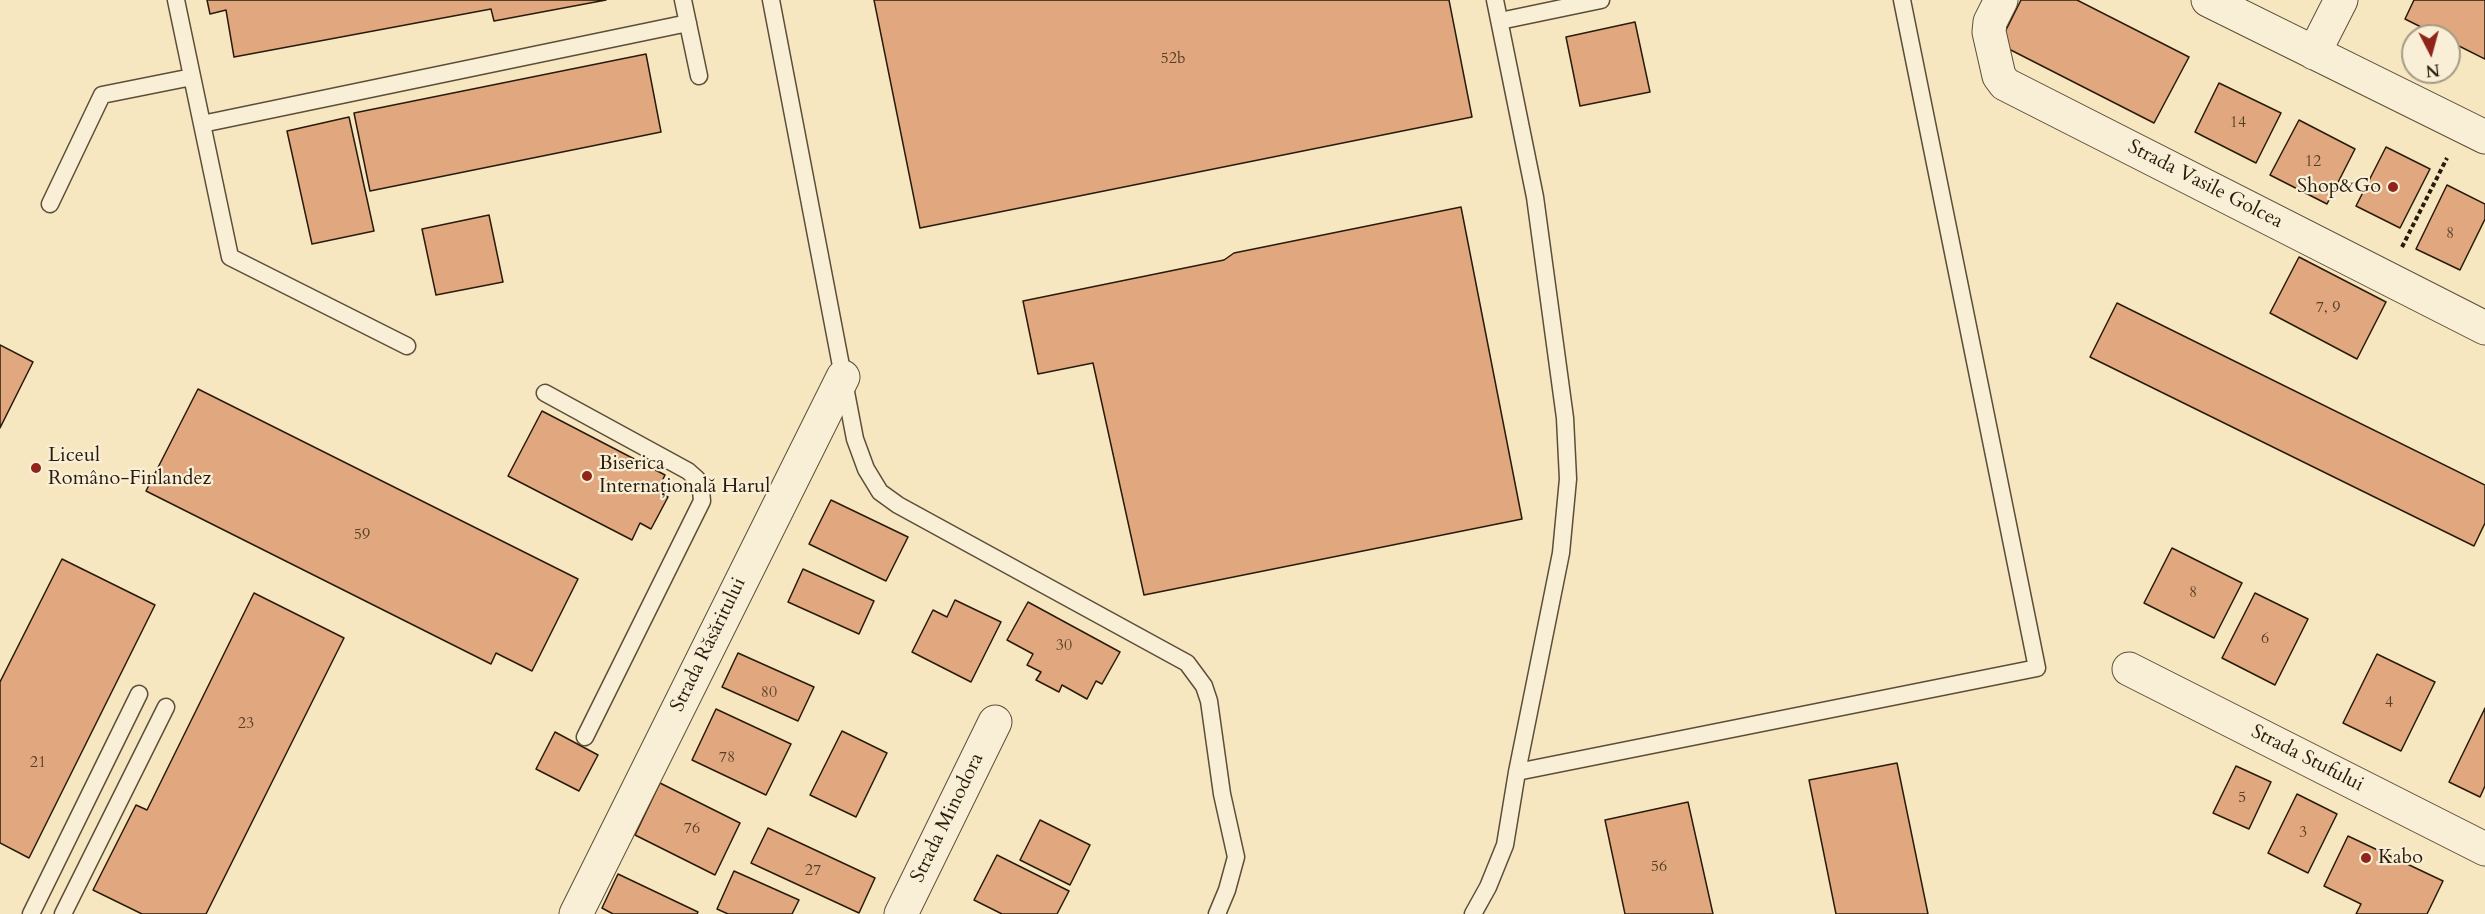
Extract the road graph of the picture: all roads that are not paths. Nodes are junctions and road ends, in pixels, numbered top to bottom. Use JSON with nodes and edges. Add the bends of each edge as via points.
{"nodes":[{"id":1,"x":176,"y":0,"type":"edge"},
{"id":2,"x":683,"y":0,"type":"edge"},
{"id":3,"x":771,"y":0,"type":"edge"},
{"id":4,"x":1495,"y":0,"type":"edge"},
{"id":5,"x":1601,"y":0,"type":"edge"},
{"id":6,"x":1902,"y":0,"type":"edge"},
{"id":7,"x":2001,"y":0,"type":"edge"},
{"id":8,"x":2208,"y":0,"type":"edge"},
{"id":9,"x":2341,"y":0,"type":"edge"},
{"id":10,"x":1500,"y":21,"type":"junction"},
{"id":11,"x":688,"y":23,"type":"junction"},
{"id":12,"x":2314,"y":53,"type":"junction"},
{"id":13,"x":699,"y":76,"type":"dead end"},
{"id":14,"x":192,"y":77,"type":"junction"},
{"id":15,"x":202,"y":124,"type":"junction"},
{"id":16,"x":2485,"y":137,"type":"edge"},
{"id":17,"x":50,"y":204,"type":"dead end"},
{"id":18,"x":2485,"y":328,"type":"edge"},
{"id":19,"x":407,"y":346,"type":"dead end"},
{"id":20,"x":843,"y":377,"type":"junction"},
{"id":21,"x":545,"y":393,"type":"dead end"},
{"id":22,"x":2129,"y":669,"type":"dead end"},
{"id":23,"x":139,"y":694,"type":"dead end"},
{"id":24,"x":165,"y":707,"type":"dead end"},
{"id":25,"x":995,"y":722,"type":"dead end"},
{"id":26,"x":585,"y":737,"type":"dead end"},
{"id":27,"x":1517,"y":772,"type":"junction"},
{"id":28,"x":2485,"y":849,"type":"edge"},
{"id":29,"x":31,"y":914,"type":"edge"},
{"id":30,"x":63,"y":914,"type":"edge"},
{"id":31,"x":576,"y":914,"type":"edge"},
{"id":32,"x":901,"y":914,"type":"edge"},
{"id":33,"x":1217,"y":914,"type":"edge"},
{"id":34,"x":1473,"y":914,"type":"edge"}],
"edges":[{"from":1,"to":14,"type":"lane"},
{"from":2,"to":11,"type":"lane"},
{"from":3,"to":20,"type":"lane"},
{"from":4,"to":10,"type":"lane"},
{"from":5,"to":10,"type":"lane"},
{"from":6,"to":27,"type":"lane","via":[[2037,668]]},
{"from":7,"to":18,"type":"street","name":"Strada Vasile Golcea","via":[[1989,32],[1999,76],[2005,84]]},
{"from":8,"to":12,"type":"street"},
{"from":9,"to":12,"type":"street"},
{"from":10,"to":27,"type":"lane","via":[[1535,198],[1565,418],[1568,479],[1561,553]]},
{"from":11,"to":13,"type":"lane"},
{"from":11,"to":15,"type":"lane"},
{"from":12,"to":16,"type":"street"},
{"from":14,"to":15,"type":"lane"},
{"from":14,"to":17,"type":"lane","via":[[102,94]]},
{"from":15,"to":19,"type":"lane","via":[[230,257]]},
{"from":20,"to":31,"type":"street","name":"Strada Răsăritului"},
{"from":20,"to":33,"type":"lane","via":[[860,454],[872,481],[890,500],[1187,663],[1195,672],[1209,701],[1222,794],[1236,857]]},
{"from":21,"to":26,"type":"lane","via":[[688,471],[701,490],[702,501]]},
{"from":22,"to":28,"type":"street","name":"Strada Stufului"},
{"from":23,"to":29,"type":"lane"},
{"from":24,"to":30,"type":"lane"},
{"from":25,"to":32,"type":"street","name":"Strada Minodora"},
{"from":27,"to":34,"type":"lane","via":[[1505,845]]}]}
